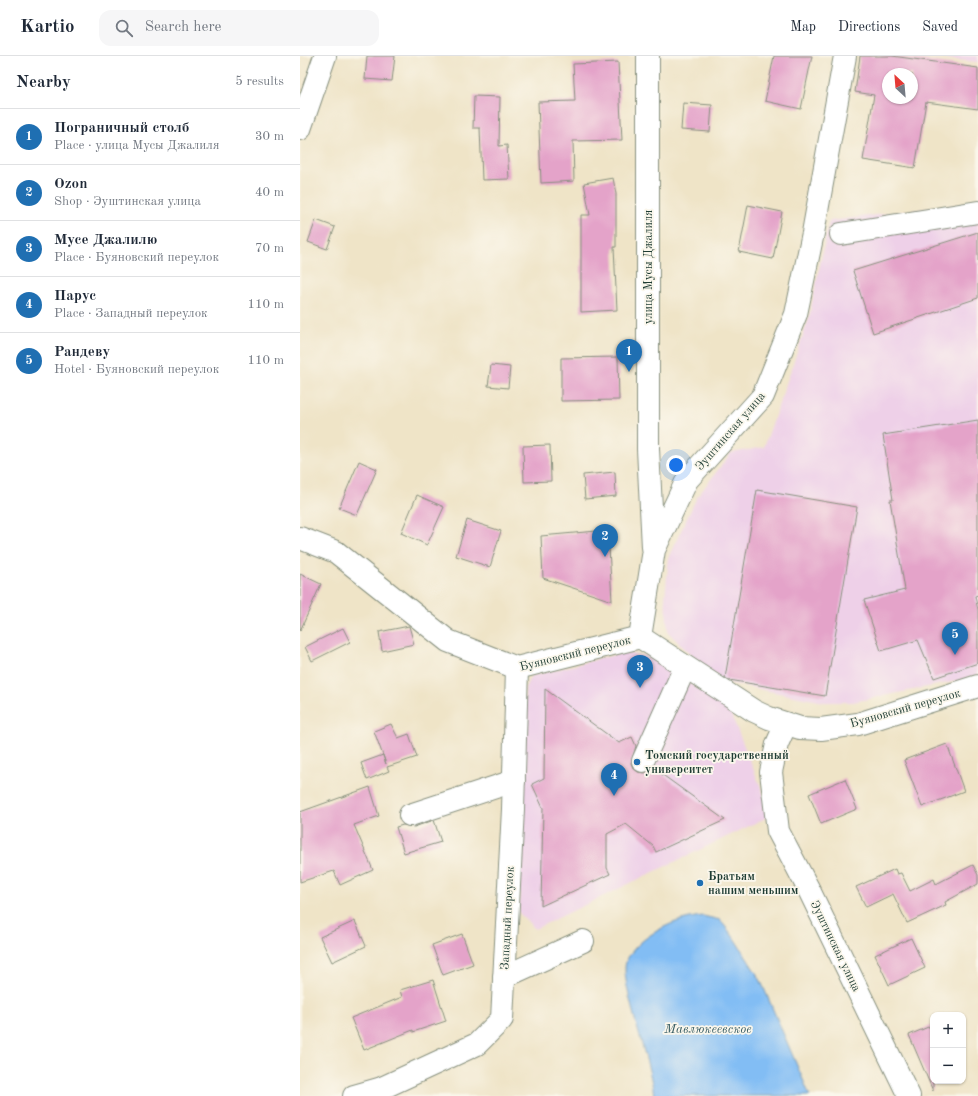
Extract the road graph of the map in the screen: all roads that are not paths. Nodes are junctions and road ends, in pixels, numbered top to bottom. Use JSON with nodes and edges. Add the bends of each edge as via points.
{"nodes":[{"id":1,"x":325,"y":56,"type":"edge"},
{"id":2,"x":648,"y":56,"type":"edge"},
{"id":3,"x":845,"y":56,"type":"edge"},
{"id":4,"x":300,"y":129,"type":"edge"},
{"id":5,"x":978,"y":212,"type":"edge"},
{"id":6,"x":841,"y":234,"type":"dead end"},
{"id":7,"x":300,"y":538,"type":"edge"},
{"id":8,"x":654,"y":550,"type":"junction"},
{"id":9,"x":640,"y":637,"type":"junction"},
{"id":10,"x":685,"y":667,"type":"junction"},
{"id":11,"x":516,"y":668,"type":"junction"},
{"id":12,"x":978,"y":686,"type":"edge"},
{"id":13,"x":786,"y":724,"type":"junction"},
{"id":14,"x":643,"y":761,"type":"dead end"},
{"id":15,"x":514,"y":781,"type":"junction"},
{"id":16,"x":410,"y":815,"type":"dead end"},
{"id":17,"x":583,"y":941,"type":"dead end"},
{"id":18,"x":504,"y":977,"type":"junction"},
{"id":19,"x":379,"y":1092,"type":"edge"},
{"id":20,"x":354,"y":1096,"type":"edge"},
{"id":21,"x":909,"y":1096,"type":"edge"}],
"edges":[{"from":1,"to":4,"type":"street"},
{"from":2,"to":8,"type":"street","name":"улица Мусы Джалиля","via":[[648,449]]},
{"from":3,"to":8,"type":"street","name":"Эуштинская улица","via":[[796,314],[763,396],[687,480]]},
{"from":5,"to":6,"type":"street"},
{"from":7,"to":11,"type":"street","name":"Буяновский переулок","via":[[336,552],[448,641]]},
{"from":8,"to":9,"type":"street","name":"Эуштинская улица"},
{"from":9,"to":10,"type":"street","name":"Буяновский переулок"},
{"from":9,"to":11,"type":"street","name":"Буяновский переулок"},
{"from":10,"to":13,"type":"street","name":"Буяновский переулок","via":[[754,711]]},
{"from":10,"to":14,"type":"street"},
{"from":11,"to":15,"type":"street","name":"Западный переулок"},
{"from":12,"to":13,"type":"street","name":"Буяновский переулок","via":[[858,724],[820,729]]},
{"from":13,"to":21,"type":"street","name":"Эуштинская улица","via":[[777,744],[771,772],[778,830]]},
{"from":15,"to":16,"type":"street"},
{"from":15,"to":18,"type":"street","name":"Западный переулок"},
{"from":17,"to":18,"type":"street"},
{"from":18,"to":19,"type":"street","name":"Западный переулок","via":[[502,1019],[477,1044]]},
{"from":19,"to":20,"type":"street","name":"Западный переулок"}]}
